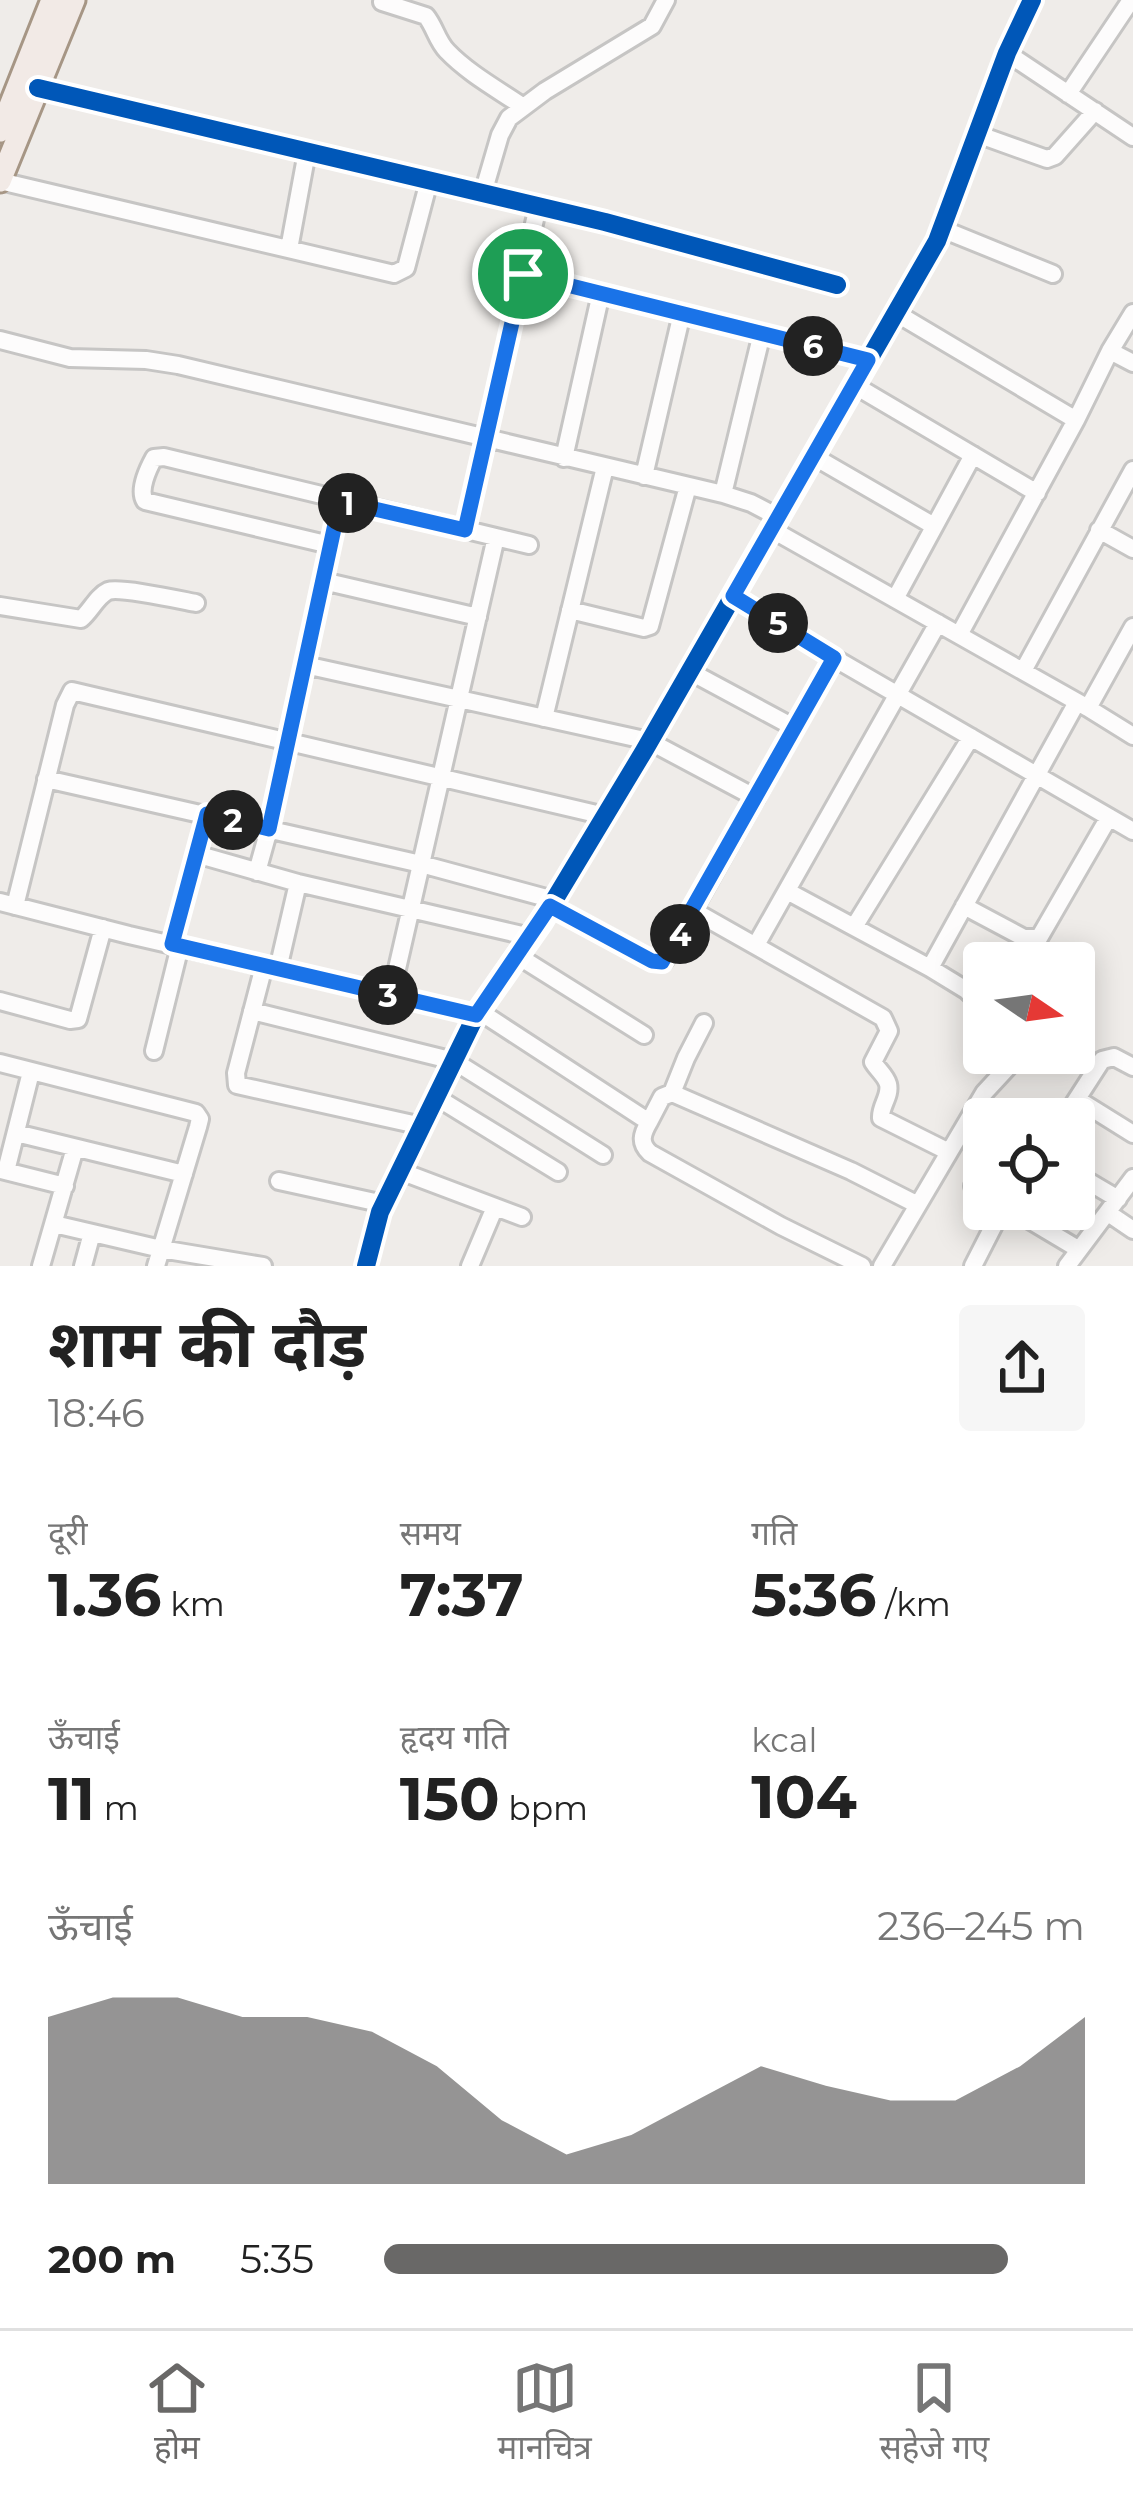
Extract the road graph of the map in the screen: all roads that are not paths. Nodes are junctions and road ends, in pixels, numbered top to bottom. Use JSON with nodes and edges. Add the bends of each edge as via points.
{"nodes":[{"id":1,"x":52,"y":0,"type":"edge"},
{"id":2,"x":74,"y":0,"type":"edge"},
{"id":3,"x":666,"y":0,"type":"edge"},
{"id":4,"x":1031,"y":0,"type":"edge"},
{"id":5,"x":1131,"y":0,"type":"edge"},
{"id":6,"x":380,"y":1,"type":"edge"},
{"id":7,"x":1007,"y":53,"type":"junction"},
{"id":8,"x":38,"y":88,"type":"junction"},
{"id":9,"x":1068,"y":94,"type":"junction"},
{"id":10,"x":523,"y":106,"type":"junction"},
{"id":11,"x":1095,"y":112,"type":"junction"},
{"id":12,"x":0,"y":131,"type":"edge"},
{"id":13,"x":977,"y":134,"type":"junction"},
{"id":14,"x":1133,"y":137,"type":"edge"},
{"id":15,"x":307,"y":152,"type":"junction"},
{"id":16,"x":0,"y":181,"type":"edge"},
{"id":17,"x":429,"y":181,"type":"junction"},
{"id":18,"x":483,"y":194,"type":"junction"},
{"id":19,"x":538,"y":206,"type":"junction"},
{"id":20,"x":942,"y":229,"type":"junction"},
{"id":21,"x":289,"y":249,"type":"junction"},
{"id":22,"x":523,"y":274,"type":"junction"},
{"id":23,"x":1053,"y":274,"type":"dead end"},
{"id":24,"x":837,"y":285,"type":"dead end"},
{"id":25,"x":601,"y":293,"type":"junction"},
{"id":26,"x":896,"y":313,"type":"junction"},
{"id":27,"x":1133,"y":313,"type":"edge"},
{"id":28,"x":682,"y":314,"type":"junction"},
{"id":29,"x":762,"y":333,"type":"junction"},
{"id":30,"x":0,"y":340,"type":"edge"},
{"id":31,"x":1110,"y":351,"type":"junction"},
{"id":32,"x":868,"y":360,"type":"junction"},
{"id":33,"x":1133,"y":363,"type":"edge"},
{"id":34,"x":854,"y":385,"type":"junction"},
{"id":35,"x":1076,"y":421,"type":"junction"},
{"id":36,"x":485,"y":439,"type":"junction"},
{"id":37,"x":973,"y":455,"type":"junction"},
{"id":38,"x":813,"y":456,"type":"junction"},
{"id":39,"x":564,"y":458,"type":"junction"},
{"id":40,"x":605,"y":467,"type":"junction"},
{"id":41,"x":1133,"y":470,"type":"edge"},
{"id":42,"x":644,"y":476,"type":"junction"},
{"id":43,"x":688,"y":486,"type":"junction"},
{"id":44,"x":1037,"y":493,"type":"junction"},
{"id":45,"x":723,"y":494,"type":"junction"},
{"id":46,"x":340,"y":501,"type":"junction"},
{"id":47,"x":775,"y":523,"type":"junction"},
{"id":48,"x":934,"y":526,"type":"junction"},
{"id":49,"x":465,"y":530,"type":"junction"},
{"id":50,"x":1099,"y":530,"type":"junction"},
{"id":51,"x":496,"y":537,"type":"junction"},
{"id":52,"x":330,"y":545,"type":"junction"},
{"id":53,"x":529,"y":545,"type":"dead end"},
{"id":54,"x":1133,"y":549,"type":"edge"},
{"id":55,"x":322,"y":581,"type":"junction"},
{"id":56,"x":733,"y":596,"type":"junction"},
{"id":57,"x":895,"y":599,"type":"junction"},
{"id":58,"x":196,"y":603,"type":"dead end"},
{"id":59,"x":0,"y":606,"type":"edge"},
{"id":60,"x":570,"y":610,"type":"junction"},
{"id":61,"x":478,"y":617,"type":"junction"},
{"id":62,"x":938,"y":623,"type":"junction"},
{"id":63,"x":1133,"y":627,"type":"edge"},
{"id":64,"x":959,"y":635,"type":"junction"},
{"id":65,"x":834,"y":658,"type":"junction"},
{"id":66,"x":304,"y":665,"type":"junction"},
{"id":67,"x":689,"y":671,"type":"junction"},
{"id":68,"x":1023,"y":671,"type":"junction"},
{"id":69,"x":898,"y":695,"type":"junction"},
{"id":70,"x":459,"y":698,"type":"junction"},
{"id":71,"x":1083,"y":705,"type":"junction"},
{"id":72,"x":544,"y":718,"type":"junction"},
{"id":73,"x":795,"y":728,"type":"junction"},
{"id":74,"x":1133,"y":736,"type":"edge"},
{"id":75,"x":970,"y":737,"type":"junction"},
{"id":76,"x":288,"y":741,"type":"junction"},
{"id":77,"x":650,"y":741,"type":"junction"},
{"id":78,"x":1037,"y":775,"type":"junction"},
{"id":79,"x":46,"y":779,"type":"junction"},
{"id":80,"x":441,"y":779,"type":"junction"},
{"id":81,"x":756,"y":798,"type":"junction"},
{"id":82,"x":207,"y":814,"type":"junction"},
{"id":83,"x":604,"y":816,"type":"junction"},
{"id":84,"x":1108,"y":817,"type":"junction"},
{"id":85,"x":269,"y":829,"type":"junction"},
{"id":86,"x":1133,"y":831,"type":"edge"},
{"id":87,"x":196,"y":854,"type":"junction"},
{"id":88,"x":422,"y":863,"type":"junction"},
{"id":89,"x":257,"y":872,"type":"junction"},
{"id":90,"x":298,"y":884,"type":"junction"},
{"id":91,"x":788,"y":891,"type":"junction"},
{"id":92,"x":552,"y":903,"type":"junction"},
{"id":93,"x":8,"y":904,"type":"edge"},
{"id":94,"x":964,"y":906,"type":"junction"},
{"id":95,"x":411,"y":908,"type":"junction"},
{"id":96,"x":694,"y":911,"type":"junction"},
{"id":97,"x":854,"y":927,"type":"junction"},
{"id":98,"x":103,"y":928,"type":"junction"},
{"id":99,"x":531,"y":937,"type":"junction"},
{"id":100,"x":176,"y":945,"type":"junction"},
{"id":101,"x":756,"y":945,"type":"junction"},
{"id":102,"x":518,"y":956,"type":"junction"},
{"id":103,"x":271,"y":968,"type":"junction"},
{"id":104,"x":930,"y":968,"type":"junction"},
{"id":105,"x":963,"y":988,"type":"edge"},
{"id":106,"x":391,"y":995,"type":"junction"},
{"id":107,"x":0,"y":1001,"type":"edge"},
{"id":108,"x":252,"y":1011,"type":"junction"},
{"id":109,"x":478,"y":1013,"type":"junction"},
{"id":110,"x":704,"y":1023,"type":"dead end"},
{"id":111,"x":644,"y":1035,"type":"dead end"},
{"id":112,"x":154,"y":1051,"type":"dead end"},
{"id":113,"x":454,"y":1061,"type":"junction"},
{"id":114,"x":0,"y":1064,"type":"edge"},
{"id":115,"x":1133,"y":1067,"type":"edge"},
{"id":116,"x":31,"y":1072,"type":"junction"},
{"id":117,"x":672,"y":1094,"type":"junction"},
{"id":118,"x":436,"y":1097,"type":"junction"},
{"id":119,"x":1078,"y":1098,"type":"edge"},
{"id":120,"x":1095,"y":1110,"type":"edge"},
{"id":121,"x":649,"y":1122,"type":"junction"},
{"id":122,"x":422,"y":1126,"type":"junction"},
{"id":123,"x":16,"y":1133,"type":"junction"},
{"id":124,"x":963,"y":1134,"type":"edge"},
{"id":125,"x":1133,"y":1134,"type":"edge"},
{"id":126,"x":75,"y":1148,"type":"junction"},
{"id":127,"x":949,"y":1152,"type":"junction"},
{"id":128,"x":603,"y":1155,"type":"dead end"},
{"id":129,"x":3,"y":1170,"type":"edge"},
{"id":130,"x":400,"y":1171,"type":"junction"},
{"id":131,"x":558,"y":1172,"type":"dead end"},
{"id":132,"x":184,"y":1174,"type":"junction"},
{"id":133,"x":1133,"y":1178,"type":"edge"},
{"id":134,"x":279,"y":1180,"type":"dead end"},
{"id":135,"x":64,"y":1186,"type":"junction"},
{"id":136,"x":1095,"y":1191,"type":"edge"},
{"id":137,"x":384,"y":1204,"type":"junction"},
{"id":138,"x":918,"y":1205,"type":"junction"},
{"id":139,"x":1113,"y":1206,"type":"junction"},
{"id":140,"x":495,"y":1207,"type":"junction"},
{"id":141,"x":523,"y":1217,"type":"dead end"},
{"id":142,"x":54,"y":1224,"type":"junction"},
{"id":143,"x":991,"y":1230,"type":"edge"},
{"id":144,"x":1046,"y":1230,"type":"edge"},
{"id":145,"x":1133,"y":1230,"type":"edge"},
{"id":146,"x":92,"y":1233,"type":"junction"},
{"id":147,"x":1078,"y":1249,"type":"junction"},
{"id":148,"x":159,"y":1257,"type":"edge"},
{"id":149,"x":41,"y":1266,"type":"edge"},
{"id":150,"x":83,"y":1266,"type":"edge"},
{"id":151,"x":258,"y":1266,"type":"edge"},
{"id":152,"x":366,"y":1266,"type":"edge"},
{"id":153,"x":470,"y":1266,"type":"edge"},
{"id":154,"x":862,"y":1266,"type":"edge"},
{"id":155,"x":883,"y":1266,"type":"edge"},
{"id":156,"x":973,"y":1266,"type":"edge"},
{"id":157,"x":1067,"y":1266,"type":"edge"}],
"edges":[{"from":1,"to":12,"type":"main road"},
{"from":2,"to":8,"type":"main road"},
{"from":3,"to":10,"type":"street","via":[[652,26]]},
{"from":4,"to":7,"type":"street"},
{"from":5,"to":9,"type":"street"},
{"from":6,"to":10,"type":"street","via":[[426,16],[445,50]]},
{"from":7,"to":9,"type":"street"},
{"from":7,"to":13,"type":"street"},
{"from":8,"to":15,"type":"street"},
{"from":8,"to":16,"type":"main road"},
{"from":9,"to":11,"type":"street"},
{"from":10,"to":18,"type":"street","via":[[500,135]]},
{"from":11,"to":13,"type":"street","via":[[1047,158]]},
{"from":11,"to":14,"type":"street"},
{"from":13,"to":20,"type":"street"},
{"from":15,"to":17,"type":"street"},
{"from":15,"to":21,"type":"street"},
{"from":16,"to":21,"type":"street"},
{"from":17,"to":18,"type":"street"},
{"from":17,"to":21,"type":"street","via":[[400,273]]},
{"from":18,"to":19,"type":"street"},
{"from":19,"to":22,"type":"street"},
{"from":19,"to":24,"type":"street"},
{"from":20,"to":23,"type":"street"},
{"from":20,"to":26,"type":"street"},
{"from":22,"to":25,"type":"street"},
{"from":22,"to":36,"type":"street"},
{"from":25,"to":28,"type":"street"},
{"from":25,"to":39,"type":"street"},
{"from":26,"to":32,"type":"street"},
{"from":26,"to":35,"type":"street"},
{"from":27,"to":31,"type":"street"},
{"from":28,"to":29,"type":"street"},
{"from":28,"to":42,"type":"street"},
{"from":29,"to":32,"type":"street"},
{"from":29,"to":45,"type":"street"},
{"from":30,"to":36,"type":"street","via":[[61,356],[178,364]]},
{"from":31,"to":33,"type":"street"},
{"from":31,"to":35,"type":"street"},
{"from":32,"to":34,"type":"street"},
{"from":34,"to":37,"type":"street"},
{"from":34,"to":38,"type":"street"},
{"from":35,"to":44,"type":"street"},
{"from":36,"to":39,"type":"street"},
{"from":36,"to":49,"type":"street"},
{"from":37,"to":44,"type":"street"},
{"from":37,"to":48,"type":"street"},
{"from":38,"to":47,"type":"street"},
{"from":38,"to":48,"type":"street"},
{"from":39,"to":40,"type":"street"},
{"from":40,"to":42,"type":"street"},
{"from":40,"to":60,"type":"street"},
{"from":41,"to":50,"type":"street"},
{"from":42,"to":43,"type":"street"},
{"from":43,"to":45,"type":"street"},
{"from":43,"to":60,"type":"street","via":[[653,623],[644,628]]},
{"from":44,"to":64,"type":"street"},
{"from":45,"to":47,"type":"street"},
{"from":46,"to":49,"type":"street"},
{"from":46,"to":52,"type":"street"},
{"from":46,"to":52,"type":"street","via":[[164,457],[154,458],[142,491],[145,501]]},
{"from":47,"to":56,"type":"street"},
{"from":47,"to":57,"type":"street"},
{"from":48,"to":57,"type":"street"},
{"from":49,"to":51,"type":"street"},
{"from":50,"to":54,"type":"street"},
{"from":50,"to":68,"type":"street"},
{"from":51,"to":53,"type":"street"},
{"from":51,"to":61,"type":"street"},
{"from":52,"to":55,"type":"street"},
{"from":55,"to":61,"type":"street"},
{"from":55,"to":66,"type":"street"},
{"from":56,"to":65,"type":"street"},
{"from":56,"to":67,"type":"street"},
{"from":57,"to":62,"type":"street"},
{"from":58,"to":59,"type":"street","via":[[116,590],[81,619]]},
{"from":60,"to":72,"type":"street"},
{"from":61,"to":70,"type":"street"},
{"from":62,"to":64,"type":"street"},
{"from":62,"to":69,"type":"street"},
{"from":63,"to":71,"type":"street"},
{"from":64,"to":68,"type":"street"},
{"from":65,"to":69,"type":"street"},
{"from":65,"to":73,"type":"street"},
{"from":66,"to":70,"type":"street"},
{"from":66,"to":76,"type":"street"},
{"from":67,"to":73,"type":"street"},
{"from":67,"to":77,"type":"street"},
{"from":68,"to":71,"type":"street"},
{"from":69,"to":75,"type":"street"},
{"from":69,"to":91,"type":"street"},
{"from":70,"to":72,"type":"street"},
{"from":70,"to":80,"type":"street"},
{"from":71,"to":74,"type":"street"},
{"from":71,"to":78,"type":"street"},
{"from":72,"to":77,"type":"street"},
{"from":73,"to":81,"type":"street"},
{"from":75,"to":78,"type":"street"},
{"from":75,"to":97,"type":"street"},
{"from":76,"to":79,"type":"street","via":[[72,691]]},
{"from":76,"to":80,"type":"street"},
{"from":76,"to":85,"type":"street"},
{"from":77,"to":81,"type":"street"},
{"from":77,"to":83,"type":"street"},
{"from":78,"to":84,"type":"street"},
{"from":78,"to":94,"type":"street"},
{"from":79,"to":82,"type":"street"},
{"from":79,"to":93,"type":"street"},
{"from":80,"to":83,"type":"street"},
{"from":80,"to":88,"type":"street"},
{"from":81,"to":96,"type":"street"},
{"from":82,"to":85,"type":"street"},
{"from":82,"to":87,"type":"street"},
{"from":83,"to":92,"type":"street"},
{"from":84,"to":86,"type":"street"},
{"from":84,"to":94,"type":"street","via":[[1039,938]]},
{"from":85,"to":88,"type":"street"},
{"from":85,"to":89,"type":"street"},
{"from":87,"to":89,"type":"street"},
{"from":87,"to":100,"type":"street"},
{"from":88,"to":92,"type":"street"},
{"from":88,"to":95,"type":"street"},
{"from":89,"to":90,"type":"street"},
{"from":90,"to":95,"type":"street"},
{"from":90,"to":103,"type":"street"},
{"from":91,"to":97,"type":"street"},
{"from":91,"to":101,"type":"street"},
{"from":92,"to":96,"type":"street","via":[[657,963]]},
{"from":92,"to":99,"type":"street"},
{"from":93,"to":98,"type":"street"},
{"from":94,"to":104,"type":"street"},
{"from":95,"to":99,"type":"street"},
{"from":95,"to":106,"type":"street"},
{"from":96,"to":101,"type":"street"},
{"from":97,"to":104,"type":"street"},
{"from":98,"to":100,"type":"street"},
{"from":98,"to":107,"type":"street","via":[[78,1019]]},
{"from":99,"to":102,"type":"street"},
{"from":100,"to":103,"type":"street"},
{"from":100,"to":112,"type":"street"},
{"from":101,"to":127,"type":"street","via":[[884,1018],[889,1031],[873,1062],[888,1084],[881,1118]]},
{"from":102,"to":109,"type":"street"},
{"from":102,"to":111,"type":"street"},
{"from":103,"to":106,"type":"street"},
{"from":103,"to":108,"type":"street"},
{"from":104,"to":105,"type":"street"},
{"from":106,"to":109,"type":"street"},
{"from":108,"to":113,"type":"street"},
{"from":108,"to":122,"type":"street","via":[[237,1084]]},
{"from":109,"to":113,"type":"street"},
{"from":109,"to":121,"type":"street"},
{"from":110,"to":117,"type":"street"},
{"from":113,"to":118,"type":"street"},
{"from":113,"to":128,"type":"street"},
{"from":114,"to":116,"type":"street"},
{"from":115,"to":119,"type":"street","via":[[1102,1060]]},
{"from":116,"to":123,"type":"street"},
{"from":116,"to":132,"type":"street","via":[[196,1113]]},
{"from":117,"to":121,"type":"street","via":[[662,1096]]},
{"from":117,"to":138,"type":"street"},
{"from":118,"to":122,"type":"street"},
{"from":118,"to":131,"type":"street"},
{"from":120,"to":125,"type":"street"},
{"from":121,"to":154,"type":"street","via":[[642,1143],[650,1154]]},
{"from":122,"to":130,"type":"street"},
{"from":123,"to":126,"type":"street"},
{"from":123,"to":129,"type":"street"},
{"from":124,"to":127,"type":"street"},
{"from":126,"to":132,"type":"street"},
{"from":126,"to":135,"type":"street"},
{"from":127,"to":138,"type":"street"},
{"from":129,"to":135,"type":"street"},
{"from":130,"to":137,"type":"street"},
{"from":130,"to":140,"type":"street"},
{"from":132,"to":148,"type":"street"},
{"from":133,"to":139,"type":"street"},
{"from":134,"to":137,"type":"street"},
{"from":135,"to":142,"type":"street"},
{"from":136,"to":139,"type":"street"},
{"from":137,"to":152,"type":"street"},
{"from":138,"to":155,"type":"street"},
{"from":139,"to":145,"type":"street"},
{"from":139,"to":147,"type":"street"},
{"from":140,"to":141,"type":"street"},
{"from":140,"to":153,"type":"street"},
{"from":142,"to":146,"type":"street"},
{"from":142,"to":149,"type":"street"},
{"from":143,"to":156,"type":"street"},
{"from":144,"to":147,"type":"street"},
{"from":146,"to":148,"type":"street"},
{"from":146,"to":150,"type":"street"},
{"from":147,"to":157,"type":"street"},
{"from":148,"to":151,"type":"street"}]}
